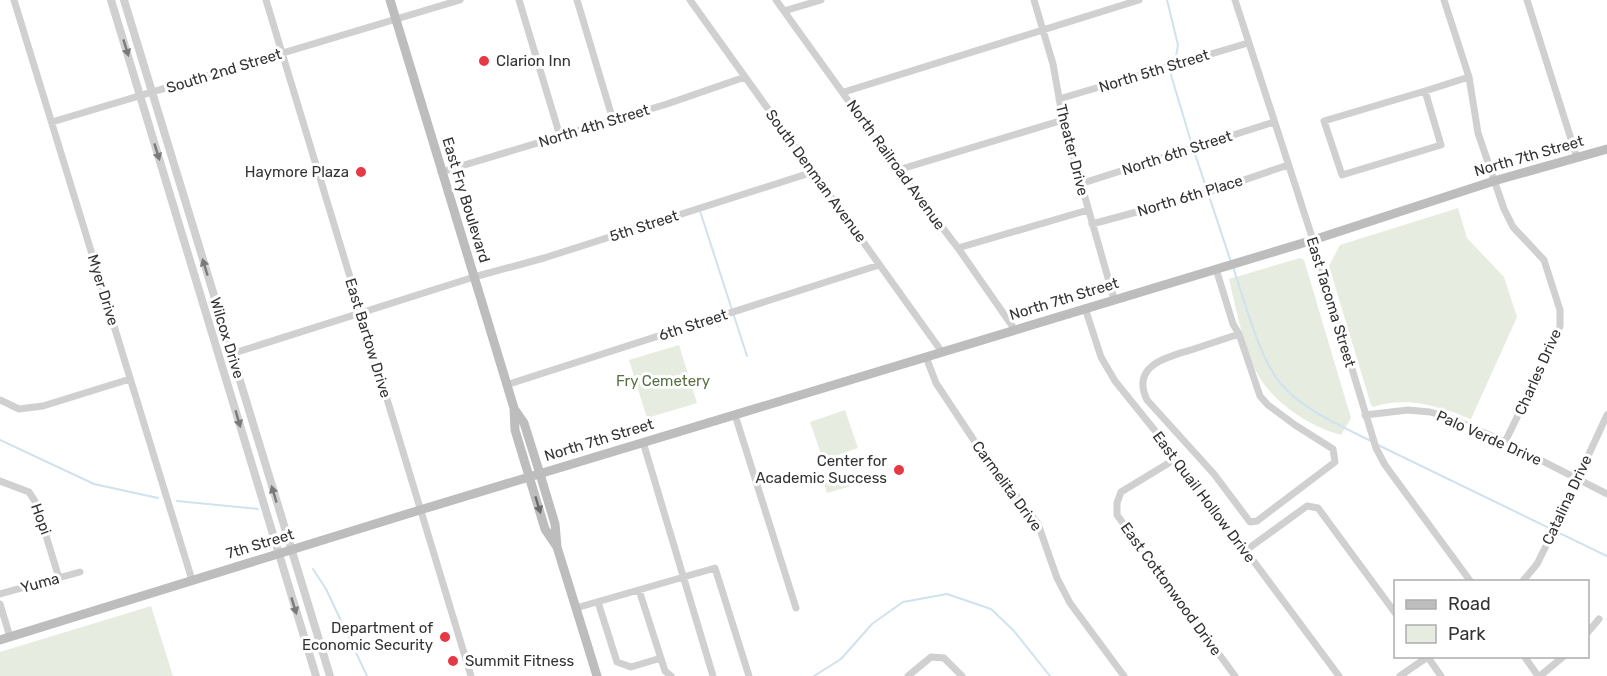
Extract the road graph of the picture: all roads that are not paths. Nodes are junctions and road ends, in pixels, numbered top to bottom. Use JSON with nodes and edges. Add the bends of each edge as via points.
{"nodes":[{"id":1,"x":14,"y":0,"type":"edge"},
{"id":2,"x":111,"y":0,"type":"edge"},
{"id":3,"x":124,"y":0,"type":"edge"},
{"id":4,"x":266,"y":0,"type":"edge"},
{"id":5,"x":390,"y":0,"type":"edge"},
{"id":6,"x":460,"y":0,"type":"edge"},
{"id":7,"x":519,"y":0,"type":"edge"},
{"id":8,"x":577,"y":0,"type":"edge"},
{"id":9,"x":690,"y":0,"type":"edge"},
{"id":10,"x":776,"y":0,"type":"edge"},
{"id":11,"x":821,"y":0,"type":"edge"},
{"id":12,"x":1034,"y":0,"type":"edge"},
{"id":13,"x":1139,"y":0,"type":"edge"},
{"id":14,"x":1235,"y":0,"type":"edge"},
{"id":15,"x":1444,"y":0,"type":"edge"},
{"id":16,"x":1527,"y":0,"type":"edge"},
{"id":17,"x":784,"y":11,"type":"junction"},
{"id":18,"x":396,"y":18,"type":"junction"},
{"id":19,"x":1043,"y":29,"type":"junction"},
{"id":20,"x":1248,"y":43,"type":"junction"},
{"id":21,"x":282,"y":54,"type":"junction"},
{"id":22,"x":745,"y":77,"type":"junction"},
{"id":23,"x":1470,"y":77,"type":"junction"},
{"id":24,"x":1425,"y":91,"type":"junction"},
{"id":25,"x":844,"y":92,"type":"junction"},
{"id":26,"x":152,"y":93,"type":"junction"},
{"id":27,"x":140,"y":96,"type":"junction"},
{"id":28,"x":1059,"y":99,"type":"junction"},
{"id":29,"x":613,"y":120,"type":"junction"},
{"id":30,"x":1063,"y":120,"type":"junction"},
{"id":31,"x":51,"y":122,"type":"junction"},
{"id":32,"x":1274,"y":122,"type":"junction"},
{"id":33,"x":560,"y":136,"type":"junction"},
{"id":34,"x":1607,"y":149,"type":"edge"},
{"id":35,"x":1577,"y":158,"type":"junction"},
{"id":36,"x":1288,"y":165,"type":"junction"},
{"id":37,"x":898,"y":170,"type":"junction"},
{"id":38,"x":441,"y":172,"type":"junction"},
{"id":39,"x":813,"y":172,"type":"junction"},
{"id":40,"x":1494,"y":182,"type":"junction"},
{"id":41,"x":1080,"y":184,"type":"junction"},
{"id":42,"x":1088,"y":210,"type":"junction"},
{"id":43,"x":1092,"y":224,"type":"junction"},
{"id":44,"x":1313,"y":240,"type":"junction"},
{"id":45,"x":958,"y":248,"type":"junction"},
{"id":46,"x":879,"y":265,"type":"junction"},
{"id":47,"x":1216,"y":269,"type":"junction"},
{"id":48,"x":474,"y":277,"type":"junction"},
{"id":49,"x":1114,"y":299,"type":"junction"},
{"id":50,"x":1085,"y":308,"type":"junction"},
{"id":51,"x":360,"y":313,"type":"junction"},
{"id":52,"x":1015,"y":330,"type":"junction"},
{"id":53,"x":1239,"y":334,"type":"junction"},
{"id":54,"x":942,"y":352,"type":"junction"},
{"id":55,"x":231,"y":354,"type":"junction"},
{"id":56,"x":926,"y":357,"type":"junction"},
{"id":57,"x":130,"y":379,"type":"junction"},
{"id":58,"x":506,"y":385,"type":"junction"},
{"id":59,"x":0,"y":400,"type":"edge"},
{"id":60,"x":514,"y":408,"type":"junction"},
{"id":61,"x":1156,"y":410,"type":"junction"},
{"id":62,"x":735,"y":415,"type":"junction"},
{"id":63,"x":1365,"y":415,"type":"junction"},
{"id":64,"x":1607,"y":415,"type":"edge"},
{"id":65,"x":1143,"y":418,"type":"junction"},
{"id":66,"x":643,"y":442,"type":"junction"},
{"id":67,"x":1505,"y":442,"type":"junction"},
{"id":68,"x":1177,"y":458,"type":"junction"},
{"id":69,"x":540,"y":474,"type":"junction"},
{"id":70,"x":530,"y":477,"type":"junction"},
{"id":71,"x":1577,"y":479,"type":"junction"},
{"id":72,"x":0,"y":481,"type":"edge"},
{"id":73,"x":1607,"y":494,"type":"edge"},
{"id":74,"x":420,"y":510,"type":"junction"},
{"id":75,"x":557,"y":547,"type":"junction"},
{"id":76,"x":291,"y":549,"type":"junction"},
{"id":77,"x":1245,"y":551,"type":"junction"},
{"id":78,"x":278,"y":554,"type":"junction"},
{"id":79,"x":80,"y":572,"type":"dead end"},
{"id":80,"x":684,"y":577,"type":"junction"},
{"id":81,"x":59,"y":578,"type":"junction"},
{"id":82,"x":192,"y":580,"type":"junction"},
{"id":83,"x":1470,"y":580,"type":"edge"},
{"id":84,"x":1524,"y":580,"type":"edge"},
{"id":85,"x":639,"y":590,"type":"junction"},
{"id":86,"x":0,"y":594,"type":"edge"},
{"id":87,"x":598,"y":602,"type":"junction"},
{"id":88,"x":0,"y":604,"type":"edge"},
{"id":89,"x":576,"y":608,"type":"junction"},
{"id":90,"x":796,"y":608,"type":"dead end"},
{"id":91,"x":1394,"y":613,"type":"edge"},
{"id":92,"x":1599,"y":620,"type":"dead end"},
{"id":93,"x":1589,"y":630,"type":"edge"},
{"id":94,"x":10,"y":638,"type":"junction"},
{"id":95,"x":0,"y":640,"type":"edge"},
{"id":96,"x":661,"y":658,"type":"junction"},
{"id":97,"x":1427,"y":658,"type":"edge"},
{"id":98,"x":1429,"y":658,"type":"edge"},
{"id":99,"x":1525,"y":658,"type":"edge"},
{"id":100,"x":1563,"y":658,"type":"edge"},
{"id":101,"x":713,"y":674,"type":"edge"},
{"id":102,"x":316,"y":676,"type":"edge"},
{"id":103,"x":330,"y":676,"type":"edge"},
{"id":104,"x":471,"y":676,"type":"edge"},
{"id":105,"x":597,"y":676,"type":"edge"},
{"id":106,"x":671,"y":676,"type":"edge"},
{"id":107,"x":702,"y":676,"type":"edge"},
{"id":108,"x":749,"y":676,"type":"edge"},
{"id":109,"x":908,"y":676,"type":"edge"},
{"id":110,"x":962,"y":676,"type":"edge"},
{"id":111,"x":1124,"y":676,"type":"edge"},
{"id":112,"x":1235,"y":676,"type":"edge"},
{"id":113,"x":1339,"y":676,"type":"edge"},
{"id":114,"x":1400,"y":676,"type":"edge"},
{"id":115,"x":1441,"y":676,"type":"edge"},
{"id":116,"x":1539,"y":676,"type":"edge"}],
"edges":[{"from":1,"to":31,"type":"street","name":"Myer Drive"},
{"from":2,"to":27,"type":"street","name":"Wilcox Drive","one_way":true},
{"from":3,"to":26,"type":"street","name":"Wilcox Drive"},
{"from":4,"to":21,"type":"street","name":"East Bartow Drive"},
{"from":5,"to":18,"type":"main road","name":"East Fry Boulevard"},
{"from":6,"to":18,"type":"street","name":"South 2nd Street"},
{"from":7,"to":33,"type":"street"},
{"from":8,"to":29,"type":"street"},
{"from":9,"to":22,"type":"street","name":"South Denman Avenue"},
{"from":10,"to":17,"type":"street","name":"North Railroad Avenue"},
{"from":11,"to":17,"type":"street"},
{"from":12,"to":19,"type":"street","name":"Theater Drive"},
{"from":13,"to":19,"type":"street"},
{"from":14,"to":20,"type":"street","name":"East Tacoma Street"},
{"from":15,"to":23,"type":"street","name":"Charles Drive"},
{"from":16,"to":35,"type":"street"},
{"from":17,"to":25,"type":"street","name":"North Railroad Avenue"},
{"from":18,"to":21,"type":"street","name":"South 2nd Street"},
{"from":18,"to":38,"type":"main road","name":"East Fry Boulevard"},
{"from":19,"to":25,"type":"street"},
{"from":19,"to":28,"type":"street","name":"Theater Drive"},
{"from":20,"to":28,"type":"street","name":"North 5th Street"},
{"from":20,"to":32,"type":"street","name":"East Tacoma Street"},
{"from":21,"to":26,"type":"street","name":"South 2nd Street"},
{"from":21,"to":51,"type":"street","name":"East Bartow Drive"},
{"from":22,"to":29,"type":"street","name":"North 4th Street"},
{"from":22,"to":39,"type":"street","name":"South Denman Avenue"},
{"from":23,"to":24,"type":"street"},
{"from":23,"to":40,"type":"street","name":"Charles Drive","via":[[1478,133]]},
{"from":24,"to":24,"type":"street","via":[[1324,121],[1342,175],[1441,145]]},
{"from":25,"to":37,"type":"street","name":"North Railroad Avenue"},
{"from":26,"to":27,"type":"street","name":"South 2nd Street"},
{"from":55,"to":26,"type":"street","name":"Wilcox Drive","one_way":true},
{"from":27,"to":31,"type":"street","name":"South 2nd Street"},
{"from":27,"to":78,"type":"street","name":"Wilcox Drive","one_way":true},
{"from":28,"to":30,"type":"street","name":"Theater Drive"},
{"from":29,"to":33,"type":"street","name":"North 4th Street"},
{"from":30,"to":37,"type":"street"},
{"from":30,"to":41,"type":"street","name":"Theater Drive"},
{"from":31,"to":57,"type":"street","name":"Myer Drive"},
{"from":32,"to":36,"type":"street","name":"East Tacoma Street"},
{"from":32,"to":41,"type":"street","name":"North 6th Street"},
{"from":33,"to":38,"type":"street","name":"North 4th Street"},
{"from":34,"to":35,"type":"main road","name":"North 7th Street"},
{"from":35,"to":40,"type":"main road","name":"North 7th Street"},
{"from":36,"to":43,"type":"street","name":"North 6th Place","via":[[1200,195]]},
{"from":36,"to":44,"type":"street","name":"East Tacoma Street"},
{"from":37,"to":45,"type":"street","name":"North Railroad Avenue"},
{"from":38,"to":48,"type":"main road","name":"East Fry Boulevard"},
{"from":39,"to":46,"type":"street","name":"South Denman Avenue"},
{"from":39,"to":48,"type":"street","name":"5th Street"},
{"from":40,"to":44,"type":"main road","name":"North 7th Street"},
{"from":40,"to":67,"type":"street","name":"Charles Drive","via":[[1513,227],[1544,260],[1560,310],[1560,326],[1554,341]]},
{"from":41,"to":42,"type":"street","name":"Theater Drive"},
{"from":42,"to":43,"type":"street","name":"Theater Drive"},
{"from":42,"to":45,"type":"street"},
{"from":43,"to":49,"type":"street","name":"Theater Drive"},
{"from":44,"to":47,"type":"main road","name":"North 7th Street"},
{"from":44,"to":63,"type":"street","name":"East Tacoma Street"},
{"from":45,"to":52,"type":"street","name":"North Railroad Avenue"},
{"from":46,"to":54,"type":"street","name":"South Denman Avenue"},
{"from":46,"to":58,"type":"street","name":"6th Street"},
{"from":47,"to":49,"type":"main road","name":"North 7th Street"},
{"from":47,"to":53,"type":"street"},
{"from":48,"to":51,"type":"street","name":"5th Street"},
{"from":48,"to":58,"type":"main road","name":"East Fry Boulevard"},
{"from":49,"to":50,"type":"main road","name":"North 7th Street"},
{"from":50,"to":52,"type":"main road","name":"North 7th Street"},
{"from":50,"to":65,"type":"street","name":"East Quail Hollow Drive","via":[[1101,357]]},
{"from":51,"to":55,"type":"street","name":"5th Street"},
{"from":51,"to":74,"type":"street","name":"East Bartow Drive"},
{"from":52,"to":54,"type":"main road","name":"North 7th Street"},
{"from":53,"to":61,"type":"street","via":[[1157,361],[1145,374],[1143,384],[1147,400]]},
{"from":53,"to":61,"type":"street","via":[[1260,396],[1333,449],[1335,462],[1257,521],[1250,522],[1214,474]]},
{"from":54,"to":56,"type":"main road","name":"North 7th Street"},
{"from":76,"to":55,"type":"street","name":"Wilcox Drive","one_way":true},
{"from":56,"to":62,"type":"main road","name":"North 7th Street"},
{"from":56,"to":111,"type":"street","name":"Carmelita Drive","via":[[936,382],[971,436],[1038,525],[1070,603]]},
{"from":57,"to":59,"type":"street","via":[[43,406],[19,409]]},
{"from":57,"to":82,"type":"street","name":"Myer Drive"},
{"from":58,"to":60,"type":"main road","name":"East Fry Boulevard"},
{"from":60,"to":69,"type":"main road","name":"East Fry Boulevard","via":[[524,423]]},
{"from":60,"to":70,"type":"main road","name":"East Fry Boulevard","via":[[515,430]]},
{"from":61,"to":65,"type":"street"},
{"from":62,"to":66,"type":"main road","name":"North 7th Street"},
{"from":62,"to":90,"type":"street"},
{"from":63,"to":67,"type":"street","name":"Palo Verde Drive","via":[[1408,410],[1430,412]]},
{"from":63,"to":83,"type":"street","name":"East Tacoma Street","via":[[1385,465]]},
{"from":64,"to":71,"type":"street","name":"Catalina Drive"},
{"from":65,"to":68,"type":"street","name":"East Quail Hollow Drive"},
{"from":66,"to":69,"type":"main road","name":"North 7th Street"},
{"from":66,"to":80,"type":"street"},
{"from":67,"to":71,"type":"street","name":"Palo Verde Drive"},
{"from":68,"to":77,"type":"street","name":"East Quail Hollow Drive"},
{"from":68,"to":112,"type":"street","name":"East Cottonwood Drive","via":[[1121,492],[1117,515]]},
{"from":69,"to":70,"type":"main road","name":"North 7th Street"},
{"from":69,"to":75,"type":"main road","name":"East Fry Boulevard","via":[[555,524]]},
{"from":70,"to":74,"type":"main road","name":"7th Street"},
{"from":70,"to":75,"type":"main road","name":"East Fry Boulevard","one_way":true,"via":[[545,529]]},
{"from":71,"to":73,"type":"street","name":"Palo Verde Drive"},
{"from":71,"to":84,"type":"street","name":"Catalina Drive","via":[[1537,564]]},
{"from":72,"to":81,"type":"street","name":"Hopi","via":[[29,492],[36,503]]},
{"from":74,"to":76,"type":"main road","name":"7th Street"},
{"from":74,"to":104,"type":"street","name":"East Bartow Drive"},
{"from":75,"to":89,"type":"main road","name":"East Fry Boulevard"},
{"from":76,"to":78,"type":"main road","name":"7th Street"},
{"from":76,"to":103,"type":"street","name":"Wilcox Drive"},
{"from":77,"to":91,"type":"street","via":[[1307,506],[1318,508]]},
{"from":77,"to":113,"type":"street","name":"East Quail Hollow Drive"},
{"from":78,"to":82,"type":"main road","name":"7th Street"},
{"from":78,"to":102,"type":"street","name":"Wilcox Drive","one_way":true},
{"from":79,"to":81,"type":"street","name":"Yuma"},
{"from":80,"to":85,"type":"street"},
{"from":80,"to":101,"type":"street"},
{"from":80,"to":108,"type":"street","via":[[715,568]]},
{"from":81,"to":86,"type":"street","name":"Yuma"},
{"from":82,"to":94,"type":"main road","name":"7th Street"},
{"from":85,"to":87,"type":"street"},
{"from":85,"to":96,"type":"street"},
{"from":87,"to":89,"type":"street"},
{"from":87,"to":96,"type":"street","via":[[617,662],[631,667]]},
{"from":88,"to":94,"type":"street"},
{"from":89,"to":105,"type":"main road","name":"East Fry Boulevard"},
{"from":92,"to":93,"type":"street"},
{"from":94,"to":95,"type":"main road","name":"7th Street"},
{"from":96,"to":106,"type":"street"},
{"from":97,"to":114,"type":"street"},
{"from":98,"to":115,"type":"street"},
{"from":99,"to":116,"type":"street"},
{"from":100,"to":116,"type":"street"},
{"from":101,"to":107,"type":"street"},
{"from":109,"to":110,"type":"street","via":[[931,657],[944,658]]}]}
